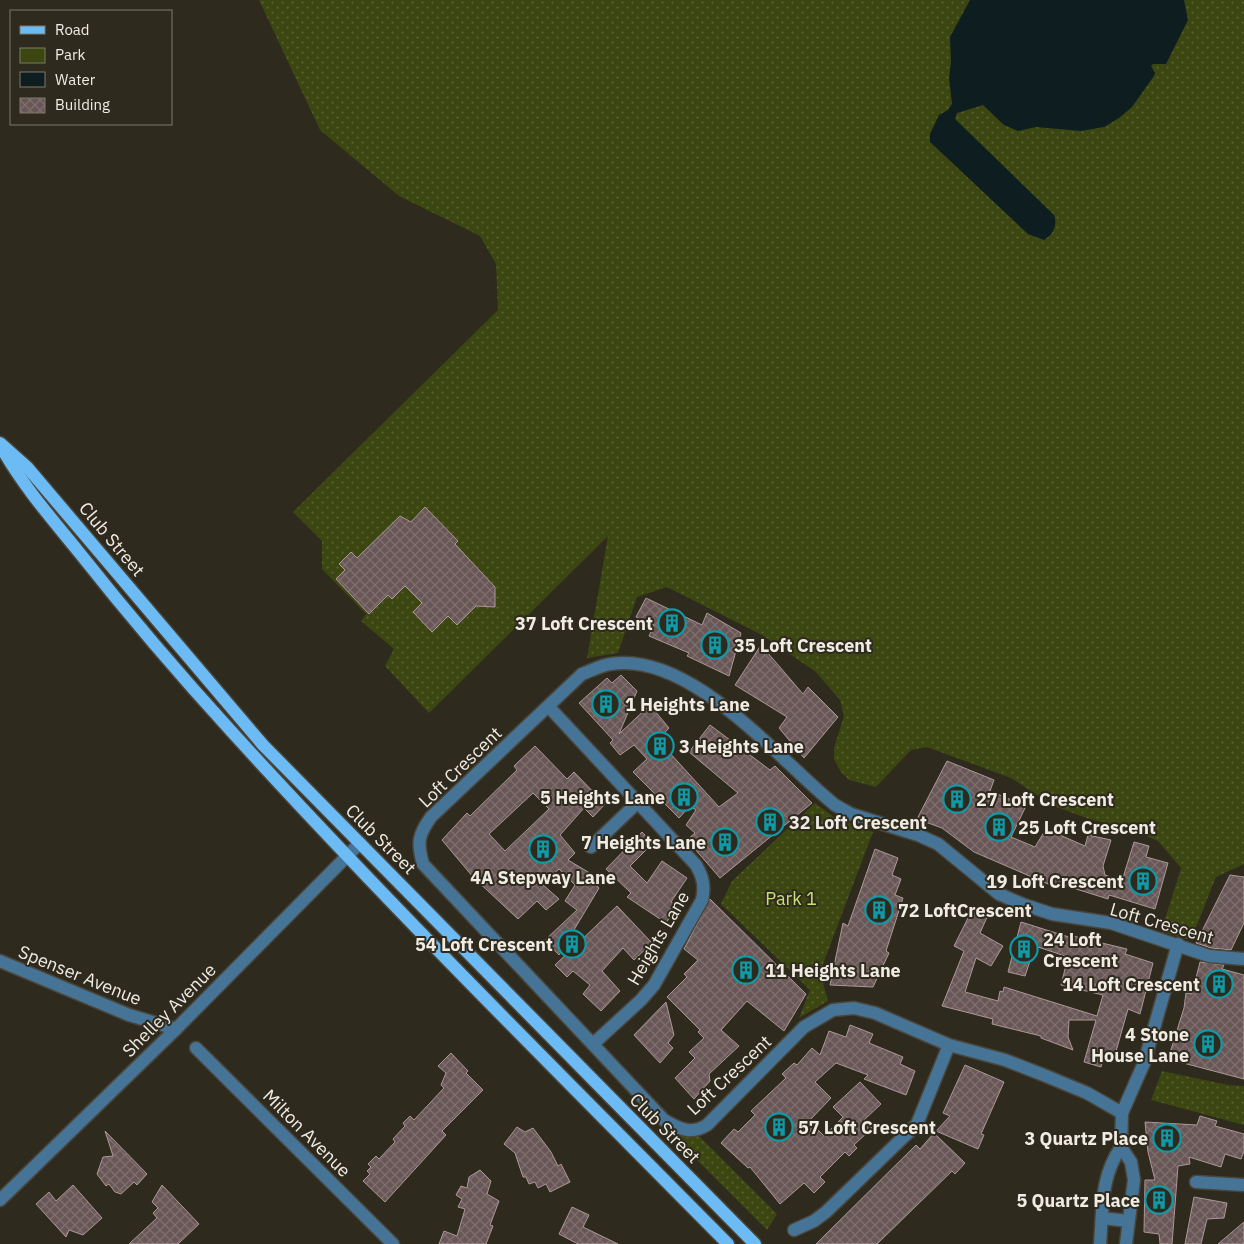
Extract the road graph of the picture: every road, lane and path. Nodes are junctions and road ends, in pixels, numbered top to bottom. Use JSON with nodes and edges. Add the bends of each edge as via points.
{"nodes":[{"id":1,"x":0,"y":444,"type":"edge"},
{"id":2,"x":549,"y":708,"type":"junction"},
{"id":3,"x":636,"y":803,"type":"junction"},
{"id":4,"x":360,"y":843,"type":"junction"},
{"id":5,"x":591,"y":846,"type":"dead end"},
{"id":6,"x":346,"y":856,"type":"junction"},
{"id":7,"x":1178,"y":944,"type":"junction"},
{"id":8,"x":1244,"y":959,"type":"edge"},
{"id":9,"x":0,"y":961,"type":"edge"},
{"id":10,"x":176,"y":1029,"type":"junction"},
{"id":11,"x":593,"y":1044,"type":"junction"},
{"id":12,"x":949,"y":1044,"type":"junction"},
{"id":13,"x":196,"y":1048,"type":"dead end"},
{"id":14,"x":1122,"y":1113,"type":"junction"},
{"id":15,"x":1121,"y":1147,"type":"junction"},
{"id":16,"x":1196,"y":1182,"type":"dead end"},
{"id":17,"x":1244,"y":1185,"type":"edge"},
{"id":18,"x":0,"y":1200,"type":"edge"},
{"id":19,"x":1102,"y":1218,"type":"junction"},
{"id":20,"x":1128,"y":1221,"type":"junction"},
{"id":21,"x":794,"y":1230,"type":"dead end"},
{"id":22,"x":393,"y":1244,"type":"edge"},
{"id":23,"x":728,"y":1244,"type":"edge"},
{"id":24,"x":755,"y":1244,"type":"edge"},
{"id":25,"x":1100,"y":1244,"type":"edge"},
{"id":26,"x":1126,"y":1244,"type":"edge"}],
"edges":[{"from":1,"to":4,"type":"main road","name":"Club Street","via":[[38,480],[264,745]]},
{"from":1,"to":6,"type":"main road","name":"Club Street","via":[[40,506],[176,670]]},
{"from":2,"to":3,"type":"street","name":"Heights Lane"},
{"from":2,"to":7,"type":"street","name":"Loft Crescent","via":[[582,674],[611,664],[640,664],[672,673],[737,716],[835,806],[938,844],[998,894],[1052,914],[1111,923]]},
{"from":2,"to":11,"type":"street","name":"Loft Crescent","via":[[431,817],[422,830],[418,847],[423,864]]},
{"from":3,"to":5,"type":"street"},
{"from":3,"to":11,"type":"street","name":"Heights Lane","via":[[696,865],[703,876],[704,890],[702,900],[654,985]]},
{"from":4,"to":6,"type":"street","name":"Shelley Avenue"},
{"from":4,"to":24,"type":"main road","name":"Club Street"},
{"from":6,"to":10,"type":"street","name":"Shelley Avenue"},
{"from":6,"to":23,"type":"main road","name":"Club Street"},
{"from":7,"to":8,"type":"street","name":"Loft Crescent","via":[[1209,956]]},
{"from":7,"to":14,"type":"street","via":[[1144,1063]]},
{"from":9,"to":10,"type":"street","name":"Spenser Avenue","via":[[129,1015]]},
{"from":10,"to":18,"type":"street","name":"Shelley Avenue"},
{"from":11,"to":12,"type":"street","name":"Loft Crescent","via":[[664,1120],[688,1131],[698,1130],[706,1124],[804,1027],[833,1010],[854,1008],[875,1013]]},
{"from":12,"to":14,"type":"street","name":"Loft Crescent","via":[[1046,1076],[1087,1093]]},
{"from":12,"to":21,"type":"street","via":[[917,1124],[826,1212]]},
{"from":13,"to":22,"type":"street","name":"Milton Avenue"},
{"from":14,"to":15,"type":"street"},
{"from":15,"to":19,"type":"street","via":[[1109,1164]]},
{"from":15,"to":20,"type":"street","via":[[1131,1162],[1134,1180]]},
{"from":16,"to":17,"type":"street"},
{"from":19,"to":20,"type":"street"},
{"from":19,"to":25,"type":"street"},
{"from":20,"to":26,"type":"street"}]}
